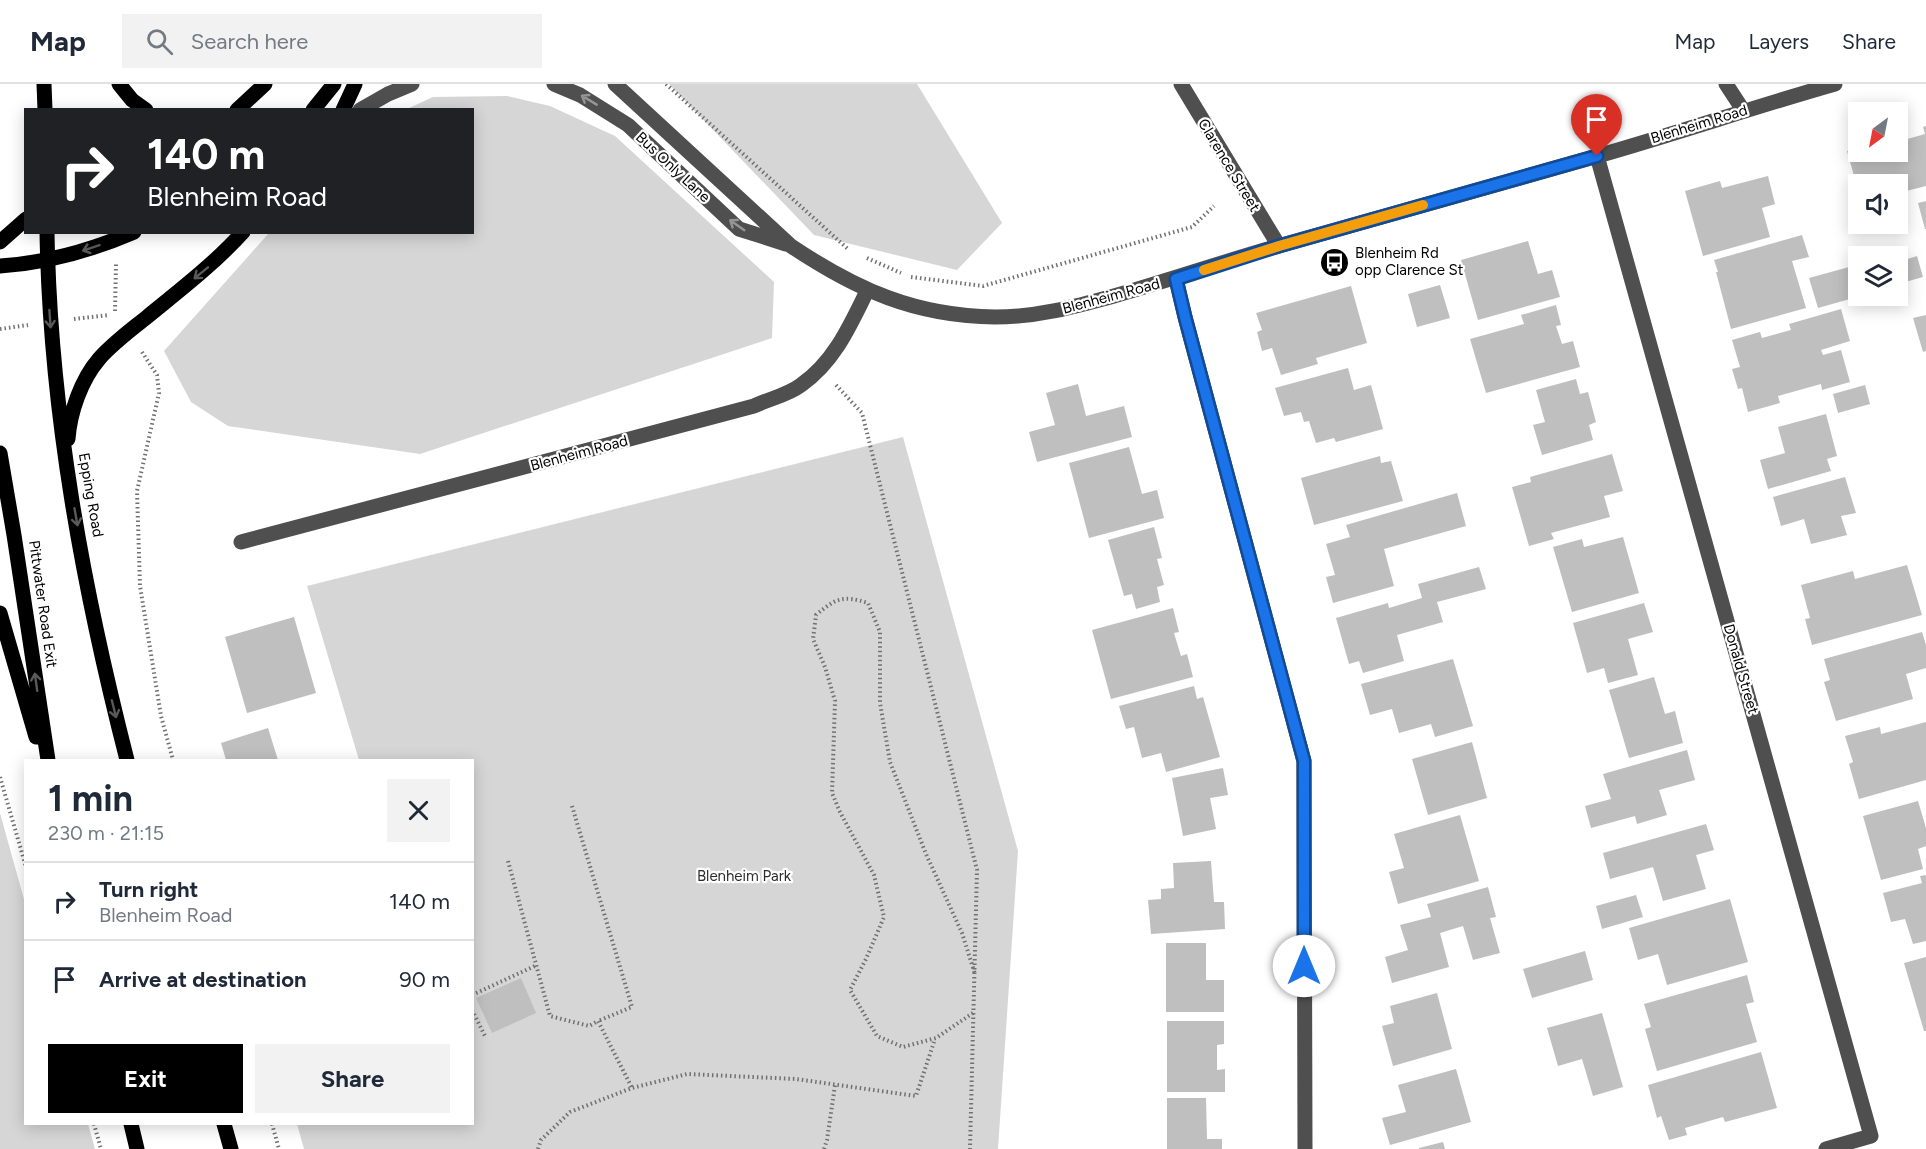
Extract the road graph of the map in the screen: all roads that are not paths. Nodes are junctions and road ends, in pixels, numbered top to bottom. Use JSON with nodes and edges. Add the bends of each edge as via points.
{"nodes":[{"id":1,"x":44,"y":84,"type":"edge"},
{"id":2,"x":119,"y":84,"type":"edge"},
{"id":3,"x":265,"y":84,"type":"edge"},
{"id":4,"x":334,"y":84,"type":"edge"},
{"id":5,"x":355,"y":84,"type":"edge"},
{"id":6,"x":412,"y":84,"type":"edge"},
{"id":7,"x":554,"y":84,"type":"edge"},
{"id":8,"x":615,"y":84,"type":"edge"},
{"id":9,"x":1181,"y":84,"type":"edge"},
{"id":10,"x":1726,"y":84,"type":"edge"},
{"id":11,"x":1836,"y":84,"type":"edge"},
{"id":12,"x":238,"y":107,"type":"edge"},
{"id":13,"x":45,"y":108,"type":"edge"},
{"id":14,"x":143,"y":108,"type":"edge"},
{"id":15,"x":315,"y":108,"type":"edge"},
{"id":16,"x":344,"y":108,"type":"edge"},
{"id":17,"x":364,"y":108,"type":"edge"},
{"id":18,"x":1743,"y":110,"type":"junction"},
{"id":19,"x":1597,"y":156,"type":"junction"},
{"id":20,"x":24,"y":221,"type":"edge"},
{"id":21,"x":47,"y":234,"type":"edge"},
{"id":22,"x":130,"y":234,"type":"edge"},
{"id":23,"x":241,"y":234,"type":"edge"},
{"id":24,"x":0,"y":242,"type":"edge"},
{"id":25,"x":792,"y":246,"type":"junction"},
{"id":26,"x":1279,"y":246,"type":"junction"},
{"id":27,"x":48,"y":261,"type":"junction"},
{"id":28,"x":0,"y":266,"type":"edge"},
{"id":29,"x":1176,"y":279,"type":"junction"},
{"id":30,"x":867,"y":291,"type":"junction"},
{"id":31,"x":0,"y":453,"type":"edge"},
{"id":32,"x":66,"y":460,"type":"junction"},
{"id":33,"x":241,"y":542,"type":"dead end"},
{"id":34,"x":0,"y":613,"type":"edge"},
{"id":35,"x":43,"y":759,"type":"edge"},
{"id":36,"x":48,"y":759,"type":"edge"},
{"id":37,"x":127,"y":759,"type":"edge"},
{"id":38,"x":131,"y":1125,"type":"edge"},
{"id":39,"x":224,"y":1125,"type":"edge"},
{"id":40,"x":137,"y":1149,"type":"edge"},
{"id":41,"x":231,"y":1149,"type":"edge"},
{"id":42,"x":1305,"y":1149,"type":"edge"},
{"id":43,"x":1826,"y":1149,"type":"edge"}],
"edges":[{"from":1,"to":13,"type":"main road"},
{"from":2,"to":14,"type":"main road"},
{"from":3,"to":12,"type":"main road"},
{"from":4,"to":15,"type":"main road"},
{"from":5,"to":16,"type":"main road"},
{"from":6,"to":17,"type":"street"},
{"from":25,"to":7,"type":"street","name":"Bus Only Lane","one_way":true,"via":[[739,229],[628,125]]},
{"from":8,"to":25,"type":"street","name":"Blenheim Road"},
{"from":9,"to":26,"type":"street","name":"Clarence Street"},
{"from":10,"to":18,"type":"street"},
{"from":11,"to":18,"type":"street","name":"Blenheim Road"},
{"from":18,"to":19,"type":"street","name":"Blenheim Road"},
{"from":19,"to":26,"type":"street","name":"Blenheim Road"},
{"from":19,"to":43,"type":"street","name":"Donald Street","via":[[1871,1136]]},
{"from":20,"to":24,"type":"main road"},
{"from":21,"to":27,"type":"main road","name":"Epping Road"},
{"from":22,"to":27,"type":"main road","one_way":true},
{"from":23,"to":32,"type":"main road","one_way":true,"via":[[221,256],[99,359],[78,397]]},
{"from":25,"to":30,"type":"street","name":"Blenheim Road"},
{"from":26,"to":29,"type":"street","name":"Blenheim Road"},
{"from":27,"to":28,"type":"main road"},
{"from":27,"to":32,"type":"main road","name":"Epping Road","one_way":true,"via":[[50,321]]},
{"from":29,"to":30,"type":"street","name":"Blenheim Road","via":[[1060,310],[1022,316],[947,314]]},
{"from":29,"to":42,"type":"street","via":[[1304,761]]},
{"from":30,"to":33,"type":"street","name":"Blenheim Road","via":[[843,340],[822,368],[800,387],[754,406]]},
{"from":36,"to":31,"type":"main road","name":"Pittwater Road Exit","one_way":true},
{"from":32,"to":37,"type":"main road","name":"Epping Road","one_way":true,"via":[[101,659]]},
{"from":34,"to":35,"type":"main road"},
{"from":38,"to":40,"type":"main road"},
{"from":39,"to":41,"type":"main road"}]}
